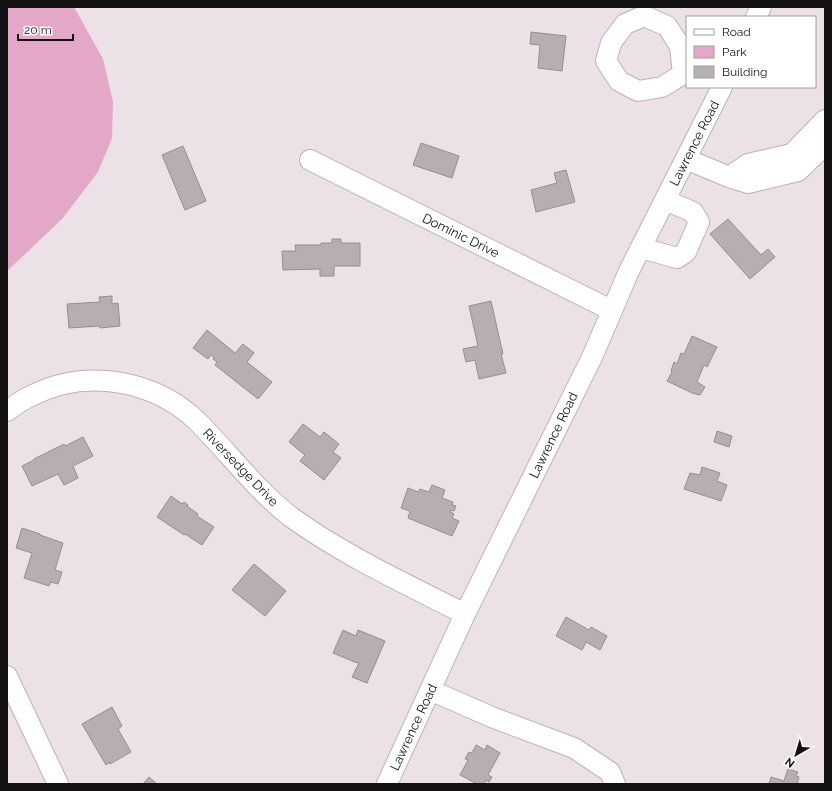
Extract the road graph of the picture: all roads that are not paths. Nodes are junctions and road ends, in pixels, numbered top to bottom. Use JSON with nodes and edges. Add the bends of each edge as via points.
{"nodes":[{"id":1,"x":761,"y":7,"type":"edge"},
{"id":2,"x":756,"y":16,"type":"edge"},
{"id":3,"x":717,"y":89,"type":"edge"},
{"id":4,"x":825,"y":120,"type":"edge"},
{"id":5,"x":825,"y":145,"type":"edge"},
{"id":6,"x":686,"y":159,"type":"junction"},
{"id":7,"x":310,"y":160,"type":"dead end"},
{"id":8,"x":729,"y":177,"type":"junction"},
{"id":9,"x":665,"y":200,"type":"junction"},
{"id":10,"x":641,"y":248,"type":"junction"},
{"id":11,"x":612,"y":310,"type":"junction"},
{"id":12,"x":7,"y":411,"type":"edge"},
{"id":13,"x":465,"y":614,"type":"junction"},
{"id":14,"x":7,"y":676,"type":"edge"},
{"id":15,"x":430,"y":690,"type":"junction"},
{"id":16,"x":58,"y":784,"type":"edge"},
{"id":17,"x":387,"y":784,"type":"edge"},
{"id":18,"x":615,"y":784,"type":"edge"}],
"edges":[{"from":1,"to":2,"type":"street"},
{"from":3,"to":6,"type":"street","name":"Lawrence Road"},
{"from":4,"to":8,"type":"street","via":[[792,154],[748,164]]},
{"from":5,"to":8,"type":"street","via":[[798,171],[748,182]]},
{"from":6,"to":8,"type":"street"},
{"from":6,"to":9,"type":"street","name":"Lawrence Road"},
{"from":7,"to":11,"type":"street","name":"Dominic Drive"},
{"from":9,"to":10,"type":"street","name":"Lawrence Road"},
{"from":9,"to":10,"type":"street","via":[[693,212],[699,222],[686,252],[677,258]]},
{"from":10,"to":11,"type":"street","name":"Lawrence Road"},
{"from":11,"to":13,"type":"street","name":"Lawrence Road","via":[[593,355]]},
{"from":12,"to":13,"type":"street","name":"Riversedge Drive","via":[[32,395],[49,388],[83,381],[119,382],[153,392],[184,410],[273,502],[308,529],[331,544]]},
{"from":13,"to":15,"type":"street","name":"Lawrence Road"},
{"from":14,"to":16,"type":"street"},
{"from":15,"to":17,"type":"street","name":"Lawrence Road"},
{"from":15,"to":18,"type":"street","via":[[494,718],[574,748],[610,772]]}]}
